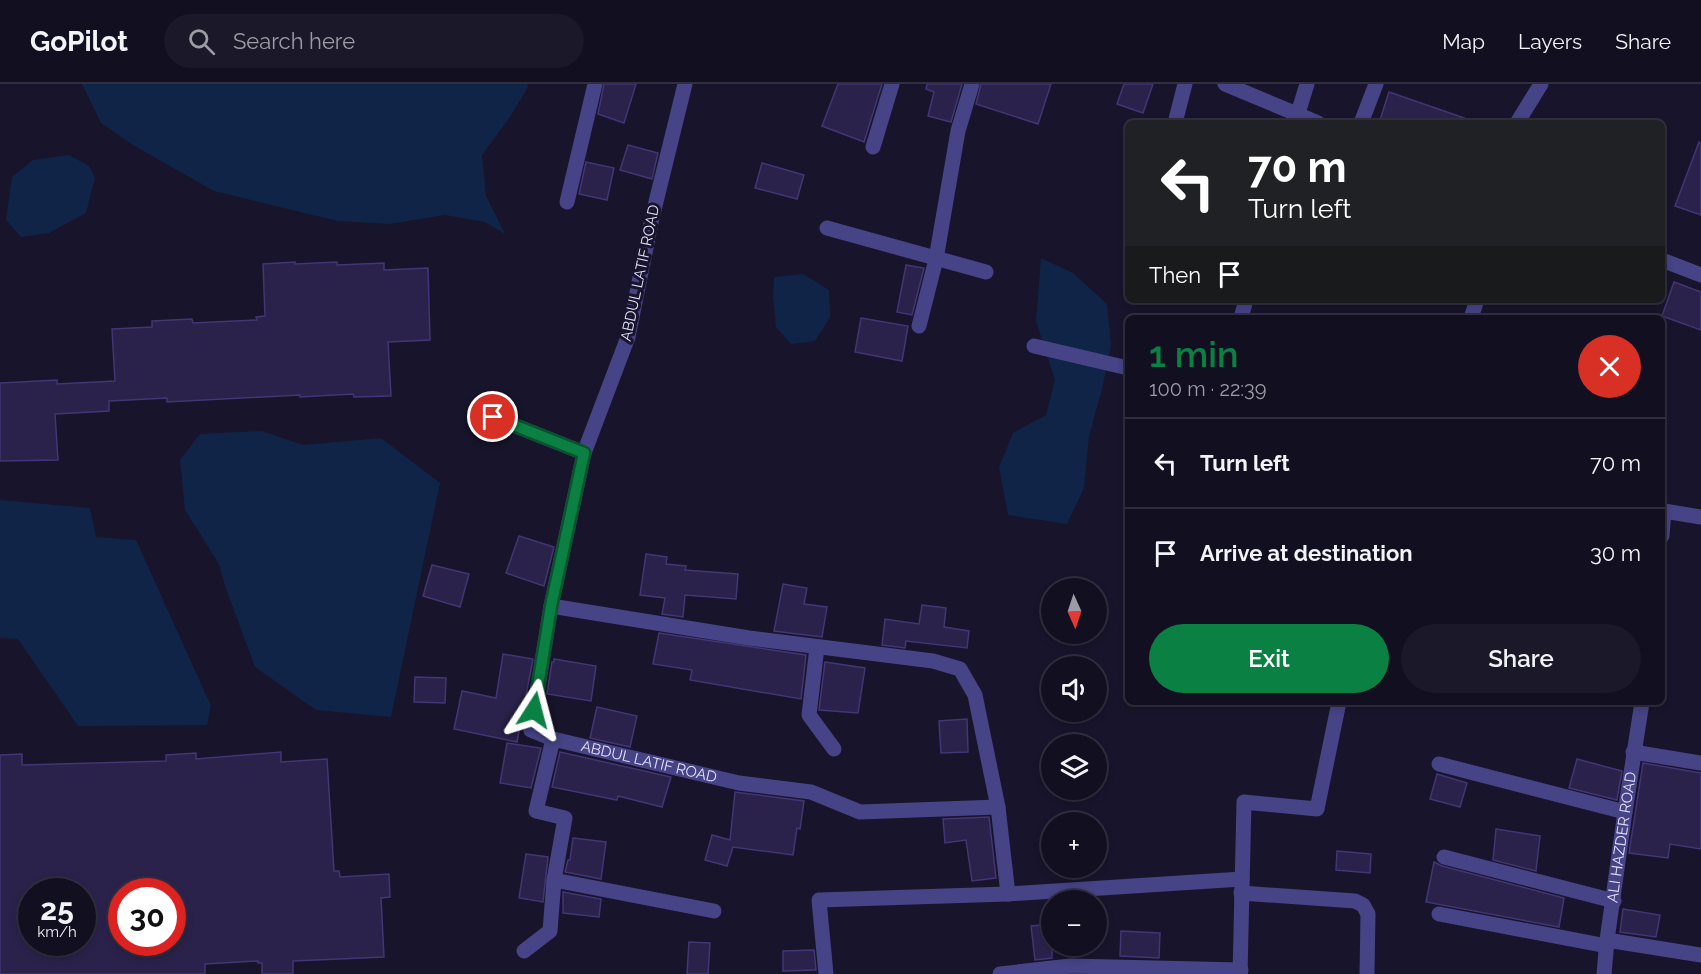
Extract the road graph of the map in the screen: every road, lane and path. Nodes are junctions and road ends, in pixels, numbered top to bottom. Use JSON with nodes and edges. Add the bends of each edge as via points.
{"nodes":[{"id":1,"x":595,"y":84,"type":"edge"},
{"id":2,"x":685,"y":84,"type":"edge"},
{"id":3,"x":892,"y":84,"type":"edge"},
{"id":4,"x":972,"y":84,"type":"edge"},
{"id":5,"x":1185,"y":84,"type":"edge"},
{"id":6,"x":1225,"y":84,"type":"edge"},
{"id":7,"x":1306,"y":84,"type":"edge"},
{"id":8,"x":1376,"y":84,"type":"edge"},
{"id":9,"x":1541,"y":84,"type":"edge"},
{"id":10,"x":1296,"y":119,"type":"edge"},
{"id":11,"x":1175,"y":120,"type":"edge"},
{"id":12,"x":1362,"y":120,"type":"edge"},
{"id":13,"x":1520,"y":120,"type":"edge"},
{"id":14,"x":873,"y":147,"type":"dead end"},
{"id":15,"x":567,"y":202,"type":"dead end"},
{"id":16,"x":827,"y":228,"type":"dead end"},
{"id":17,"x":936,"y":259,"type":"junction"},
{"id":18,"x":1665,"y":261,"type":"edge"},
{"id":19,"x":986,"y":272,"type":"dead end"},
{"id":20,"x":1701,"y":275,"type":"edge"},
{"id":21,"x":919,"y":326,"type":"dead end"},
{"id":22,"x":1034,"y":346,"type":"dead end"},
{"id":23,"x":1125,"y":367,"type":"edge"},
{"id":24,"x":493,"y":417,"type":"dead end"},
{"id":25,"x":584,"y":453,"type":"junction"},
{"id":26,"x":1665,"y":511,"type":"edge"},
{"id":27,"x":1701,"y":517,"type":"edge"},
{"id":28,"x":551,"y":606,"type":"junction"},
{"id":29,"x":817,"y":647,"type":"junction"},
{"id":30,"x":1338,"y":705,"type":"edge"},
{"id":31,"x":1642,"y":705,"type":"edge"},
{"id":32,"x":553,"y":739,"type":"junction"},
{"id":33,"x":834,"y":749,"type":"dead end"},
{"id":34,"x":1634,"y":752,"type":"junction"},
{"id":35,"x":1701,"y":763,"type":"edge"},
{"id":36,"x":1439,"y":764,"type":"dead end"},
{"id":37,"x":998,"y":807,"type":"junction"},
{"id":38,"x":1625,"y":812,"type":"junction"},
{"id":39,"x":1444,"y":857,"type":"dead end"},
{"id":40,"x":554,"y":880,"type":"junction"},
{"id":41,"x":1242,"y":886,"type":"junction"},
{"id":42,"x":1008,"y":894,"type":"junction"},
{"id":43,"x":1614,"y":901,"type":"junction"},
{"id":44,"x":714,"y":911,"type":"dead end"},
{"id":45,"x":1439,"y":914,"type":"dead end"},
{"id":46,"x":1607,"y":943,"type":"junction"},
{"id":47,"x":524,"y":951,"type":"dead end"},
{"id":48,"x":1701,"y":956,"type":"edge"},
{"id":49,"x":1070,"y":970,"type":"edge"},
{"id":50,"x":1240,"y":972,"type":"edge"},
{"id":51,"x":826,"y":974,"type":"edge"},
{"id":52,"x":1000,"y":974,"type":"edge"},
{"id":53,"x":1367,"y":974,"type":"edge"},
{"id":54,"x":1604,"y":974,"type":"edge"}],
"edges":[{"from":1,"to":15,"type":"street"},
{"from":2,"to":25,"type":"street","name":"ABDUL LATIF ROAD","via":[[628,337]]},
{"from":3,"to":14,"type":"street"},
{"from":4,"to":17,"type":"street","via":[[958,131]]},
{"from":5,"to":11,"type":"street"},
{"from":6,"to":10,"type":"street"},
{"from":7,"to":10,"type":"street"},
{"from":8,"to":12,"type":"street"},
{"from":9,"to":13,"type":"street"},
{"from":16,"to":17,"type":"street"},
{"from":17,"to":19,"type":"street"},
{"from":17,"to":21,"type":"street"},
{"from":18,"to":20,"type":"street"},
{"from":22,"to":23,"type":"street"},
{"from":24,"to":25,"type":"street"},
{"from":25,"to":28,"type":"street","name":"ABDUL LATIF ROAD"},
{"from":26,"to":27,"type":"street"},
{"from":28,"to":29,"type":"street"},
{"from":28,"to":32,"type":"street","name":"ABDUL LATIF ROAD","via":[[531,730]]},
{"from":29,"to":33,"type":"street","via":[[809,715]]},
{"from":29,"to":37,"type":"street","via":[[960,669],[975,695]]},
{"from":30,"to":41,"type":"street","via":[[1317,809],[1244,802]]},
{"from":31,"to":34,"type":"street","name":"ALI HAZDER ROAD"},
{"from":32,"to":37,"type":"street","name":"ABDUL LATIF ROAD","via":[[739,783],[811,792],[860,812]]},
{"from":32,"to":40,"type":"street","via":[[536,812],[565,818]]},
{"from":34,"to":35,"type":"street"},
{"from":34,"to":38,"type":"street","name":"ALI HAZDER ROAD"},
{"from":36,"to":38,"type":"street"},
{"from":37,"to":42,"type":"street"},
{"from":38,"to":43,"type":"street","name":"ALI HAZDER ROAD"},
{"from":39,"to":43,"type":"street"},
{"from":40,"to":44,"type":"street"},
{"from":40,"to":47,"type":"street","via":[[550,931]]},
{"from":41,"to":42,"type":"street"},
{"from":41,"to":50,"type":"street"},
{"from":41,"to":53,"type":"street","via":[[1364,905],[1368,914]]},
{"from":42,"to":51,"type":"street","via":[[819,900]]},
{"from":43,"to":46,"type":"street","name":"ALI HAZDER ROAD"},
{"from":45,"to":46,"type":"street"},
{"from":46,"to":48,"type":"street"},
{"from":46,"to":54,"type":"street","name":"ALI HAZDER ROAD"},
{"from":49,"to":50,"type":"street"},
{"from":49,"to":52,"type":"street"}]}
